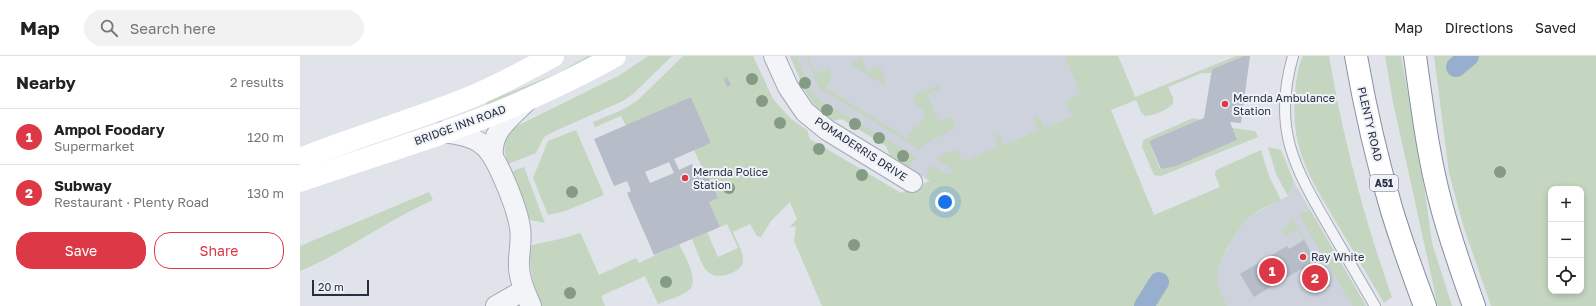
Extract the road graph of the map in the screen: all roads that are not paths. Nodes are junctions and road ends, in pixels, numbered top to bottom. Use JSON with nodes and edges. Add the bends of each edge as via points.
{"nodes":[{"id":1,"x":554,"y":56,"type":"edge"},
{"id":2,"x":615,"y":56,"type":"edge"},
{"id":3,"x":774,"y":56,"type":"edge"},
{"id":4,"x":1293,"y":56,"type":"edge"},
{"id":5,"x":1356,"y":56,"type":"edge"},
{"id":6,"x":1415,"y":56,"type":"edge"},
{"id":7,"x":531,"y":98,"type":"junction"},
{"id":8,"x":443,"y":132,"type":"junction"},
{"id":9,"x":493,"y":156,"type":"junction"},
{"id":10,"x":300,"y":159,"type":"edge"},
{"id":11,"x":300,"y":181,"type":"edge"},
{"id":12,"x":912,"y":182,"type":"dead end"},
{"id":13,"x":528,"y":298,"type":"edge"},
{"id":14,"x":496,"y":306,"type":"edge"},
{"id":15,"x":1375,"y":306,"type":"edge"},
{"id":16,"x":1425,"y":306,"type":"edge"},
{"id":17,"x":1474,"y":306,"type":"edge"}],
"edges":[{"from":1,"to":10,"type":"main road","name":"BRIDGE INN ROAD","via":[[466,99]]},
{"from":2,"to":7,"type":"main road","name":"BRIDGE INN ROAD"},
{"from":3,"to":12,"type":"street","name":"POMADERRIS DRIVE","via":[[788,87],[805,112],[827,130]]},
{"from":4,"to":15,"type":"lane","via":[[1287,84],[1285,122],[1293,158],[1310,194]]},
{"from":5,"to":16,"type":"main road","name":"PLENTY ROAD","number":"A51","via":[[1383,179]]},
{"from":6,"to":17,"type":"main road","via":[[1440,203]]},
{"from":7,"to":8,"type":"main road","name":"BRIDGE INN ROAD"},
{"from":7,"to":9,"type":"street","via":[[498,130],[493,142]]},
{"from":8,"to":9,"type":"street","via":[[472,138],[484,145]]},
{"from":8,"to":11,"type":"main road","name":"BRIDGE INN ROAD"},
{"from":9,"to":13,"type":"street","via":[[518,219],[521,233],[519,270]]},
{"from":13,"to":14,"type":"street"}]}
